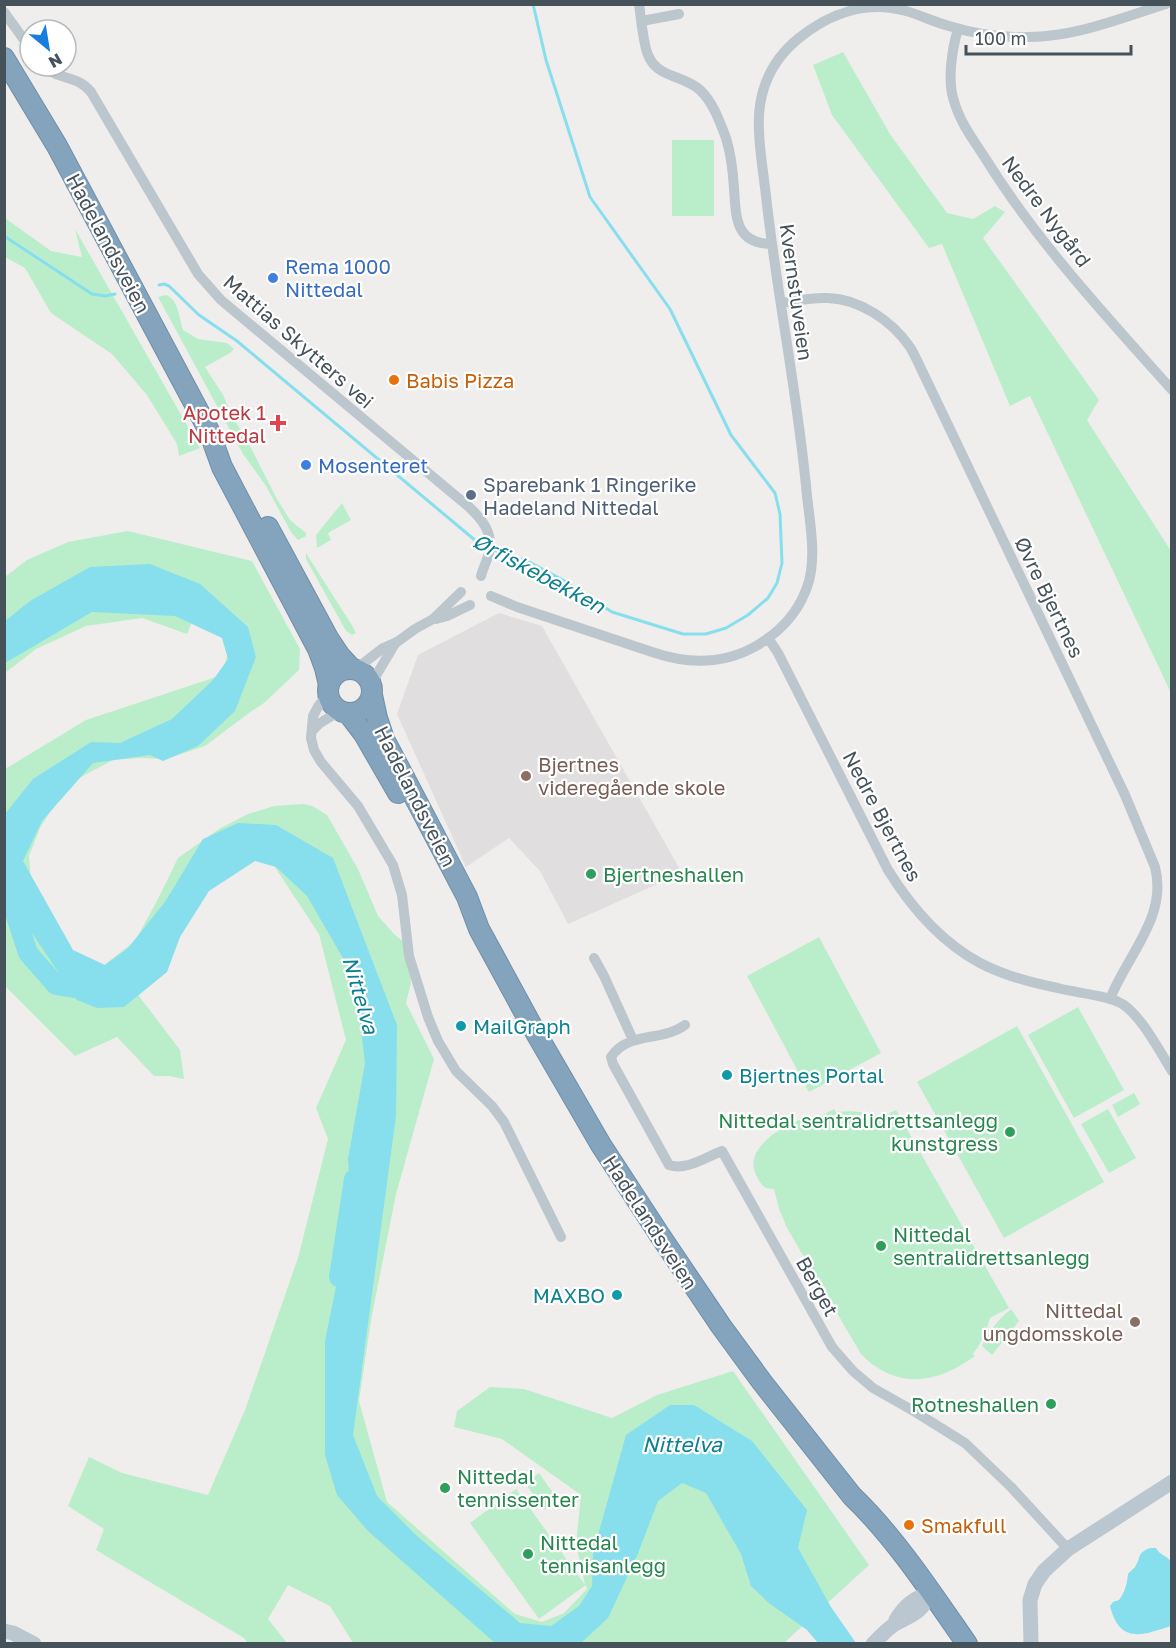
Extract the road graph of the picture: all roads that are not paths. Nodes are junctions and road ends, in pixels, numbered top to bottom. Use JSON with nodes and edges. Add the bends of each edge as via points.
{"nodes":[{"id":1,"x":639,"y":4,"type":"edge"},
{"id":2,"x":1166,"y":4,"type":"edge"},
{"id":3,"x":4,"y":12,"type":"edge"},
{"id":4,"x":679,"y":14,"type":"dead end"},
{"id":5,"x":642,"y":21,"type":"junction"},
{"id":6,"x":958,"y":29,"type":"junction"},
{"id":7,"x":18,"y":31,"type":"edge"},
{"id":8,"x":4,"y":58,"type":"edge"},
{"id":9,"x":70,"y":78,"type":"edge"},
{"id":10,"x":772,"y":243,"type":"junction"},
{"id":11,"x":781,"y":303,"type":"junction"},
{"id":12,"x":1172,"y":390,"type":"edge"},
{"id":13,"x":209,"y":431,"type":"junction"},
{"id":14,"x":481,"y":576,"type":"dead end"},
{"id":15,"x":461,"y":592,"type":"dead end"},
{"id":16,"x":491,"y":596,"type":"dead end"},
{"id":17,"x":470,"y":605,"type":"dead end"},
{"id":18,"x":433,"y":619,"type":"junction"},
{"id":19,"x":768,"y":638,"type":"junction"},
{"id":20,"x":396,"y":642,"type":"junction"},
{"id":21,"x":354,"y":669,"type":"junction"},
{"id":22,"x":372,"y":689,"type":"junction"},
{"id":23,"x":336,"y":701,"type":"junction"},
{"id":24,"x":312,"y":731,"type":"junction"},
{"id":25,"x":479,"y":929,"type":"junction"},
{"id":26,"x":594,"y":958,"type":"dead end"},
{"id":27,"x":1110,"y":999,"type":"junction"},
{"id":28,"x":685,"y":1025,"type":"dead end"},
{"id":29,"x":633,"y":1040,"type":"junction"},
{"id":30,"x":1172,"y":1071,"type":"edge"},
{"id":31,"x":561,"y":1237,"type":"dead end"},
{"id":32,"x":1172,"y":1482,"type":"edge"},
{"id":33,"x":1068,"y":1549,"type":"junction"},
{"id":34,"x":925,"y":1598,"type":"junction"},
{"id":35,"x":4,"y":1631,"type":"edge"},
{"id":36,"x":34,"y":1644,"type":"edge"},
{"id":37,"x":873,"y":1644,"type":"edge"},
{"id":38,"x":951,"y":1644,"type":"edge"},
{"id":39,"x":967,"y":1644,"type":"edge"},
{"id":40,"x":1031,"y":1644,"type":"edge"}],
"edges":[{"from":1,"to":5,"type":"street"},
{"from":2,"to":6,"type":"street","name":"Kvernstuveien","via":[[1082,30],[1041,37],[995,36]]},
{"from":3,"to":7,"type":"street"},
{"from":4,"to":5,"type":"street"},
{"from":5,"to":10,"type":"street","via":[[648,55],[656,68],[700,90],[716,114],[727,141],[736,215],[742,231],[762,244]]},
{"from":6,"to":10,"type":"street","name":"Kvernstuveien","via":[[904,11],[868,7],[829,19],[786,50],[768,76],[759,114]]},
{"from":6,"to":12,"type":"street","name":"Nedre Nygård","via":[[952,59],[952,93],[961,119],[1013,202]]},
{"from":8,"to":13,"type":"highway","name":"Hadelandsveien","via":[[57,146]]},
{"from":9,"to":14,"type":"street","name":"Mattias Skytters vei","via":[[80,81],[91,92],[182,248],[212,291],[484,523],[490,550]]},
{"from":10,"to":11,"type":"street","name":"Kvernstuveien"},
{"from":11,"to":19,"type":"street","name":"Kvernstuveien","via":[[805,473],[812,561],[801,602]]},
{"from":11,"to":27,"type":"street","name":"Øvre Bjertnes","via":[[828,298],[849,302],[883,319],[910,347],[1125,795],[1151,855],[1159,886],[1150,924]]},
{"from":13,"to":21,"type":"highway","name":"Hadelandsveien","via":[[230,460],[331,644]]},
{"from":13,"to":23,"type":"highway","name":"Hadelandsveien","via":[[222,467],[318,649]]},
{"from":15,"to":18,"type":"street"},
{"from":16,"to":19,"type":"street","name":"Kvernstuveien","via":[[683,661],[728,657]]},
{"from":17,"to":18,"type":"street"},
{"from":18,"to":20,"type":"street"},
{"from":19,"to":27,"type":"street","name":"Nedre Bjertnes","via":[[888,870],[919,913],[959,950],[992,968],[1052,987]]},
{"from":20,"to":21,"type":"street"},
{"from":20,"to":22,"type":"street"},
{"from":21,"to":22,"type":"highway","via":[[367,676]]},
{"from":21,"to":23,"type":"highway","via":[[339,671],[333,677]]},
{"from":22,"to":23,"type":"highway","via":[[365,707],[357,712]]},
{"from":22,"to":25,"type":"highway","name":"Hadelandsveien","via":[[381,731],[467,897]]},
{"from":23,"to":24,"type":"street"},
{"from":23,"to":24,"type":"street","via":[[319,705]]},
{"from":23,"to":25,"type":"highway","name":"Hadelandsveien","via":[[371,744],[455,899]]},
{"from":24,"to":31,"type":"street","via":[[317,756],[358,806],[393,865],[402,895],[409,956],[438,1041],[456,1071],[504,1122]]},
{"from":25,"to":34,"type":"highway","name":"Hadelandsveien","via":[[567,1088],[647,1217],[749,1364]]},
{"from":26,"to":29,"type":"street"},
{"from":27,"to":30,"type":"street","via":[[1125,1005],[1136,1017]]},
{"from":28,"to":29,"type":"street","name":"Berget"},
{"from":29,"to":33,"type":"street","name":"Berget","via":[[614,1053],[613,1064],[669,1166],[692,1164],[722,1151],[832,1347],[873,1388],[965,1443],[1011,1486]]},
{"from":32,"to":33,"type":"main road"},
{"from":33,"to":40,"type":"main road","via":[[1044,1571],[1032,1592]]},
{"from":34,"to":37,"type":"main road","via":[[901,1611]]},
{"from":34,"to":38,"type":"highway","name":"Hadelandsveien"},
{"from":34,"to":39,"type":"highway","name":"Hadelandsveien"},
{"from":35,"to":36,"type":"main road"}]}
